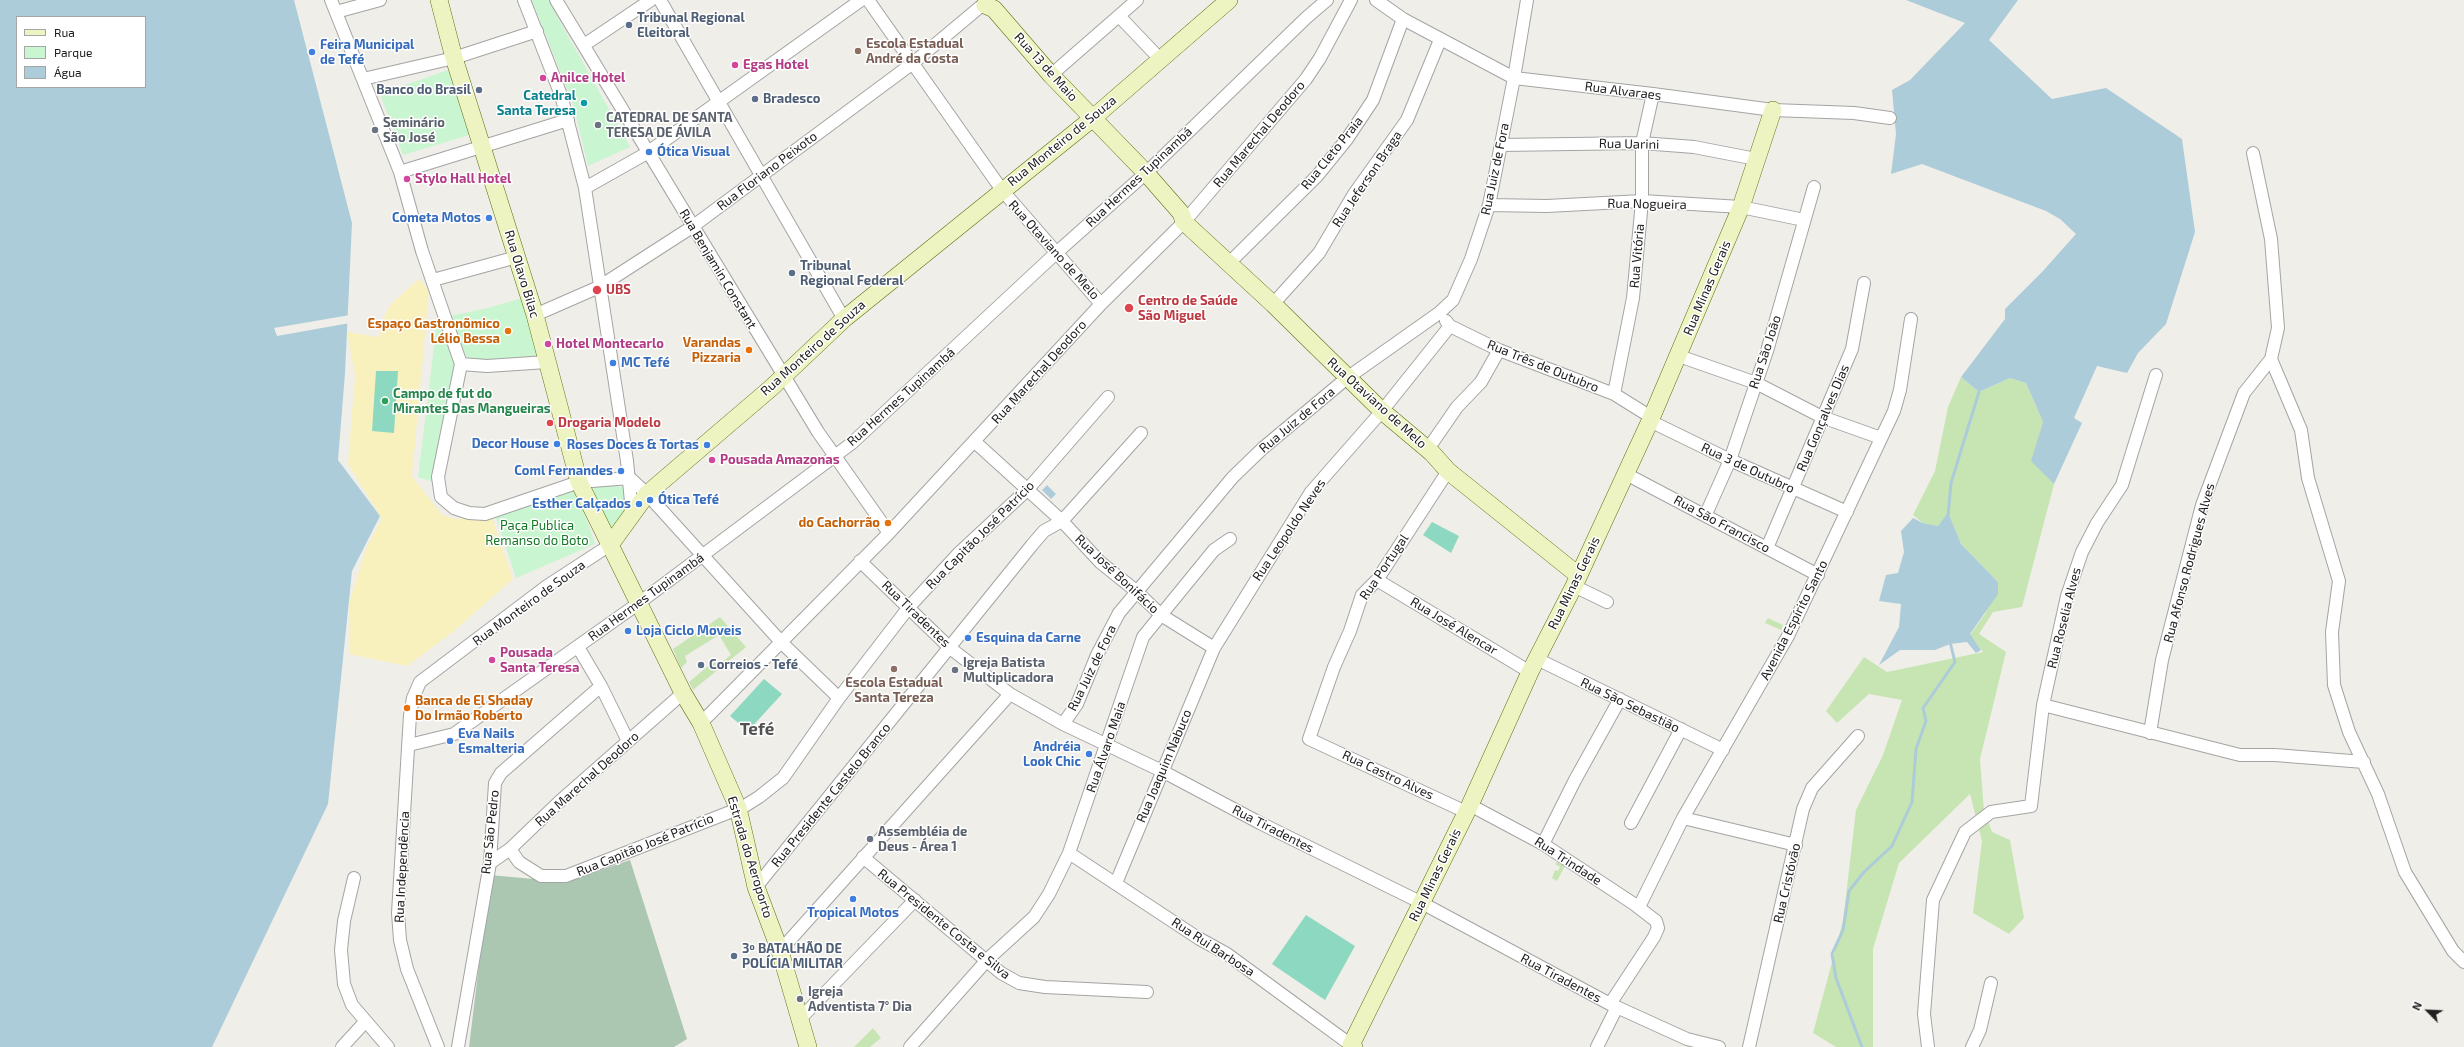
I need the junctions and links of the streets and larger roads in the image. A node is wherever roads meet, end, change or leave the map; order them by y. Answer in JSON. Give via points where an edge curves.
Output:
{"nodes":[{"id":1,"x":331,"y":0,"type":"edge"},
{"id":2,"x":380,"y":0,"type":"edge"},
{"id":3,"x":439,"y":0,"type":"edge"},
{"id":4,"x":524,"y":0,"type":"edge"},
{"id":5,"x":556,"y":0,"type":"edge"},
{"id":6,"x":651,"y":0,"type":"edge"},
{"id":7,"x":660,"y":0,"type":"edge"},
{"id":8,"x":861,"y":0,"type":"edge"},
{"id":9,"x":868,"y":0,"type":"edge"},
{"id":10,"x":1137,"y":0,"type":"edge"},
{"id":11,"x":1230,"y":0,"type":"edge"},
{"id":12,"x":1327,"y":0,"type":"edge"},
{"id":13,"x":1350,"y":0,"type":"edge"},
{"id":14,"x":1376,"y":0,"type":"edge"},
{"id":15,"x":1527,"y":0,"type":"edge"},
{"id":16,"x":985,"y":5,"type":"joint"},
{"id":17,"x":336,"y":12,"type":"junction"},
{"id":18,"x":1119,"y":16,"type":"junction"},
{"id":19,"x":1403,"y":19,"type":"junction"},
{"id":20,"x":537,"y":30,"type":"junction"},
{"id":21,"x":1440,"y":40,"type":"junction"},
{"id":22,"x":584,"y":45,"type":"junction"},
{"id":23,"x":454,"y":58,"type":"junction"},
{"id":24,"x":1160,"y":59,"type":"junction"},
{"id":25,"x":913,"y":63,"type":"junction"},
{"id":26,"x":1051,"y":75,"type":"junction"},
{"id":27,"x":1514,"y":78,"type":"junction"},
{"id":28,"x":363,"y":79,"type":"junction"},
{"id":29,"x":1653,"y":94,"type":"junction"},
{"id":30,"x":718,"y":104,"type":"junction"},
{"id":31,"x":1773,"y":110,"type":"junction"},
{"id":32,"x":1093,"y":118,"type":"junction"},
{"id":33,"x":1890,"y":118,"type":"dead end"},
{"id":34,"x":568,"y":120,"type":"junction"},
{"id":35,"x":1642,"y":143,"type":"junction"},
{"id":36,"x":1501,"y":145,"type":"junction"},
{"id":37,"x":483,"y":147,"type":"junction"},
{"id":38,"x":647,"y":153,"type":"junction"},
{"id":39,"x":2253,"y":153,"type":"dead end"},
{"id":40,"x":1756,"y":158,"type":"junction"},
{"id":41,"x":400,"y":172,"type":"junction"},
{"id":42,"x":1146,"y":173,"type":"junction"},
{"id":43,"x":761,"y":175,"type":"junction"},
{"id":44,"x":1814,"y":187,"type":"dead end"},
{"id":45,"x":585,"y":188,"type":"junction"},
{"id":46,"x":1002,"y":190,"type":"junction"},
{"id":47,"x":1642,"y":201,"type":"junction"},
{"id":48,"x":1489,"y":205,"type":"junction"},
{"id":49,"x":1741,"y":208,"type":"junction"},
{"id":50,"x":1804,"y":220,"type":"junction"},
{"id":51,"x":1184,"y":222,"type":"junction"},
{"id":52,"x":692,"y":227,"type":"junction"},
{"id":53,"x":1055,"y":254,"type":"junction"},
{"id":54,"x":517,"y":256,"type":"junction"},
{"id":55,"x":1228,"y":264,"type":"junction"},
{"id":56,"x":433,"y":280,"type":"junction"},
{"id":57,"x":1864,"y":283,"type":"dead end"},
{"id":58,"x":599,"y":287,"type":"junction"},
{"id":59,"x":1101,"y":304,"type":"junction"},
{"id":60,"x":1273,"y":304,"type":"junction"},
{"id":61,"x":1439,"y":313,"type":"junction"},
{"id":62,"x":535,"y":315,"type":"junction"},
{"id":63,"x":844,"y":319,"type":"junction"},
{"id":64,"x":1911,"y":319,"type":"dead end"},
{"id":65,"x":1450,"y":326,"type":"junction"},
{"id":66,"x":1499,"y":350,"type":"junction"},
{"id":67,"x":1680,"y":356,"type":"junction"},
{"id":68,"x":2271,"y":358,"type":"junction"},
{"id":69,"x":547,"y":362,"type":"junction"},
{"id":70,"x":461,"y":364,"type":"junction"},
{"id":71,"x":2156,"y":375,"type":"dead end"},
{"id":72,"x":784,"y":376,"type":"junction"},
{"id":73,"x":1348,"y":378,"type":"junction"},
{"id":74,"x":1756,"y":383,"type":"junction"},
{"id":75,"x":1614,"y":394,"type":"junction"},
{"id":76,"x":1108,"y":397,"type":"dead end"},
{"id":77,"x":1382,"y":411,"type":"junction"},
{"id":78,"x":1822,"y":417,"type":"junction"},
{"id":79,"x":1650,"y":419,"type":"junction"},
{"id":80,"x":1141,"y":433,"type":"dead end"},
{"id":81,"x":1881,"y":438,"type":"junction"},
{"id":82,"x":975,"y":442,"type":"junction"},
{"id":83,"x":1428,"y":449,"type":"junction"},
{"id":84,"x":834,"y":455,"type":"junction"},
{"id":85,"x":1730,"y":460,"type":"junction"},
{"id":86,"x":1448,"y":471,"type":"junction"},
{"id":87,"x":1626,"y":474,"type":"junction"},
{"id":88,"x":630,"y":478,"type":"junction"},
{"id":89,"x":579,"y":482,"type":"junction"},
{"id":90,"x":1794,"y":488,"type":"junction"},
{"id":91,"x":1028,"y":489,"type":"junction"},
{"id":92,"x":647,"y":494,"type":"junction"},
{"id":93,"x":632,"y":512,"type":"junction"},
{"id":94,"x":1847,"y":512,"type":"junction"},
{"id":95,"x":1706,"y":514,"type":"junction"},
{"id":96,"x":1062,"y":521,"type":"junction"},
{"id":97,"x":889,"y":534,"type":"junction"},
{"id":98,"x":1230,"y":539,"type":"dead end"},
{"id":99,"x":610,"y":546,"type":"junction"},
{"id":100,"x":1767,"y":548,"type":"junction"},
{"id":101,"x":703,"y":556,"type":"junction"},
{"id":102,"x":860,"y":561,"type":"junction"},
{"id":103,"x":1818,"y":575,"type":"junction"},
{"id":104,"x":1377,"y":580,"type":"junction"},
{"id":105,"x":1576,"y":580,"type":"junction"},
{"id":106,"x":1136,"y":591,"type":"junction"},
{"id":107,"x":1607,"y":602,"type":"dead end"},
{"id":108,"x":639,"y":603,"type":"junction"},
{"id":109,"x":909,"y":607,"type":"junction"},
{"id":110,"x":1160,"y":615,"type":"junction"},
{"id":111,"x":782,"y":643,"type":"junction"},
{"id":112,"x":578,"y":647,"type":"junction"},
{"id":113,"x":950,"y":648,"type":"junction"},
{"id":114,"x":1214,"y":648,"type":"junction"},
{"id":115,"x":1534,"y":666,"type":"junction"},
{"id":116,"x":420,"y":682,"type":"joint"},
{"id":117,"x":601,"y":686,"type":"junction"},
{"id":118,"x":683,"y":694,"type":"junction"},
{"id":119,"x":1010,"y":694,"type":"junction"},
{"id":120,"x":839,"y":698,"type":"junction"},
{"id":121,"x":1620,"y":699,"type":"junction"},
{"id":122,"x":2043,"y":705,"type":"junction"},
{"id":123,"x":701,"y":723,"type":"junction"},
{"id":124,"x":1063,"y":724,"type":"junction"},
{"id":125,"x":1681,"y":730,"type":"junction"},
{"id":126,"x":2150,"y":733,"type":"junction"},
{"id":127,"x":1858,"y":736,"type":"dead end"},
{"id":128,"x":1309,"y":739,"type":"joint"},
{"id":129,"x":628,"y":741,"type":"junction"},
{"id":130,"x":409,"y":745,"type":"junction"},
{"id":131,"x":1107,"y":746,"type":"junction"},
{"id":132,"x":1723,"y":750,"type":"junction"},
{"id":133,"x":2364,"y":762,"type":"junction"},
{"id":134,"x":1162,"y":771,"type":"junction"},
{"id":135,"x":738,"y":808,"type":"junction"},
{"id":136,"x":1468,"y":808,"type":"junction"},
{"id":137,"x":1683,"y":818,"type":"junction"},
{"id":138,"x":1631,"y":823,"type":"dead end"},
{"id":139,"x":1543,"y":844,"type":"junction"},
{"id":140,"x":1796,"y":844,"type":"junction"},
{"id":141,"x":510,"y":849,"type":"junction"},
{"id":142,"x":1069,"y":853,"type":"junction"},
{"id":143,"x":863,"y":858,"type":"junction"},
{"id":144,"x":490,"y":863,"type":"junction"},
{"id":145,"x":354,"y":878,"type":"dead end"},
{"id":146,"x":1116,"y":884,"type":"junction"},
{"id":147,"x":756,"y":887,"type":"junction"},
{"id":148,"x":915,"y":900,"type":"junction"},
{"id":149,"x":1422,"y":903,"type":"junction"},
{"id":150,"x":1639,"y":907,"type":"junction"},
{"id":151,"x":780,"y":951,"type":"junction"},
{"id":152,"x":988,"y":959,"type":"junction"},
{"id":153,"x":2464,"y":962,"type":"edge"},
{"id":154,"x":1991,"y":983,"type":"dead end"},
{"id":155,"x":1147,"y":992,"type":"dead end"},
{"id":156,"x":1614,"y":1006,"type":"junction"},
{"id":157,"x":799,"y":1020,"type":"junction"},
{"id":158,"x":365,"y":1022,"type":"junction"},
{"id":159,"x":1352,"y":1046,"type":"edge"},
{"id":160,"x":342,"y":1047,"type":"edge"},
{"id":161,"x":388,"y":1047,"type":"edge"},
{"id":162,"x":438,"y":1047,"type":"edge"},
{"id":163,"x":458,"y":1047,"type":"edge"},
{"id":164,"x":808,"y":1047,"type":"edge"},
{"id":165,"x":910,"y":1047,"type":"edge"},
{"id":166,"x":1597,"y":1047,"type":"edge"},
{"id":167,"x":1719,"y":1047,"type":"edge"},
{"id":168,"x":1749,"y":1047,"type":"edge"},
{"id":169,"x":1928,"y":1047,"type":"edge"},
{"id":170,"x":1972,"y":1047,"type":"edge"}],
"edges":[{"from":1,"to":17,"type":"street"},
{"from":2,"to":17,"type":"street"},
{"from":3,"to":23,"type":"street","name":"Rua Olavo Bilac"},
{"from":4,"to":20,"type":"street"},
{"from":5,"to":22,"type":"street","name":"Rua Benjamin Constant"},
{"from":6,"to":22,"type":"street"},
{"from":7,"to":30,"type":"street"},
{"from":8,"to":30,"type":"street"},
{"from":9,"to":25,"type":"street","name":"Rua Otaviano de Melo"},
{"from":10,"to":18,"type":"street"},
{"from":11,"to":24,"type":"street","name":"Rua Monteiro de Souza"},
{"from":12,"to":42,"type":"street","name":"Rua Hermes Tupinambá"},
{"from":13,"to":51,"type":"street","name":"Rua Marechal Deodoro","via":[[1320,58],[1306,79]]},
{"from":14,"to":19,"type":"street","name":"Rua Alvaraes"},
{"from":15,"to":27,"type":"street","name":"Rua Juiz de Fora"},
{"from":16,"to":25,"type":"street","name":"Rua Floriano Peixoto"},
{"from":16,"to":26,"type":"street","name":"Rua 13 de Maio","via":[[994,9]]},
{"from":17,"to":28,"type":"street"},
{"from":18,"to":24,"type":"street"},
{"from":18,"to":26,"type":"street"},
{"from":19,"to":21,"type":"street","name":"Rua Alvaraes"},
{"from":19,"to":55,"type":"street","name":"Rua Cleto Praia","via":[[1374,100],[1347,139],[1317,176]]},
{"from":20,"to":23,"type":"street"},
{"from":20,"to":34,"type":"street"},
{"from":21,"to":27,"type":"street","name":"Rua Alvaraes"},
{"from":21,"to":60,"type":"street","name":"Rua Jeferson Braga","via":[[1407,120],[1354,194],[1319,253]]},
{"from":22,"to":38,"type":"street","name":"Rua Benjamin Constant"},
{"from":23,"to":28,"type":"street"},
{"from":23,"to":37,"type":"street","name":"Rua Olavo Bilac"},
{"from":24,"to":32,"type":"street","name":"Rua Monteiro de Souza"},
{"from":25,"to":43,"type":"street","name":"Rua Floriano Peixoto"},
{"from":25,"to":46,"type":"street","name":"Rua Otaviano de Melo"},
{"from":26,"to":32,"type":"street","name":"Rua 13 de Maio"},
{"from":27,"to":29,"type":"street","name":"Rua Alvaraes"},
{"from":27,"to":36,"type":"street","name":"Rua Juiz de Fora"},
{"from":28,"to":41,"type":"street"},
{"from":29,"to":31,"type":"street","name":"Rua Alvaraes"},
{"from":29,"to":35,"type":"street","name":"Rua Vitória"},
{"from":30,"to":38,"type":"street"},
{"from":30,"to":43,"type":"street"},
{"from":31,"to":33,"type":"street","name":"Rua Alvaraes","via":[[1854,113]]},
{"from":31,"to":40,"type":"street","name":"Rua Minas Gerais"},
{"from":32,"to":42,"type":"street","name":"Rua 13 de Maio"},
{"from":32,"to":46,"type":"street","name":"Rua Monteiro de Souza"},
{"from":34,"to":37,"type":"street"},
{"from":34,"to":45,"type":"street"},
{"from":35,"to":36,"type":"street","name":"Rua Uarini"},
{"from":35,"to":40,"type":"street","name":"Rua Uarini","via":[[1694,147]]},
{"from":35,"to":47,"type":"street","name":"Rua Vitória"},
{"from":36,"to":48,"type":"street","name":"Rua Juiz de Fora"},
{"from":37,"to":41,"type":"street"},
{"from":37,"to":54,"type":"street","name":"Rua Olavo Bilac"},
{"from":38,"to":45,"type":"street"},
{"from":38,"to":52,"type":"street","name":"Rua Benjamin Constant"},
{"from":39,"to":68,"type":"street","via":[[2271,239],[2278,328]]},
{"from":40,"to":49,"type":"street","name":"Rua Minas Gerais"},
{"from":41,"to":56,"type":"street"},
{"from":42,"to":51,"type":"street","name":"Rua 13 de Maio","via":[[1182,213]]},
{"from":42,"to":53,"type":"street","name":"Rua Hermes Tupinambá"},
{"from":43,"to":52,"type":"street","name":"Rua Floriano Peixoto"},
{"from":43,"to":63,"type":"street"},
{"from":44,"to":50,"type":"street","name":"Rua São João"},
{"from":45,"to":58,"type":"street"},
{"from":46,"to":53,"type":"street","name":"Rua Otaviano de Melo"},
{"from":46,"to":63,"type":"street","name":"Rua Monteiro de Souza"},
{"from":47,"to":48,"type":"street","name":"Rua Nogueira","via":[[1547,206]]},
{"from":47,"to":49,"type":"street","name":"Rua Nogueira"},
{"from":47,"to":75,"type":"street","name":"Rua Vitória","via":[[1633,298]]},
{"from":48,"to":61,"type":"street","name":"Rua Juiz de Fora","via":[[1454,300]]},
{"from":49,"to":50,"type":"street","name":"Rua Nogueira"},
{"from":49,"to":67,"type":"street","name":"Rua Minas Gerais"},
{"from":50,"to":74,"type":"street","name":"Rua São João"},
{"from":51,"to":55,"type":"street","name":"Rua Otaviano de Melo"},
{"from":51,"to":59,"type":"street","name":"Rua Marechal Deodoro"},
{"from":52,"to":58,"type":"street","name":"Rua Floriano Peixoto"},
{"from":52,"to":72,"type":"street","name":"Rua Benjamin Constant"},
{"from":53,"to":59,"type":"street","name":"Rua Otaviano de Melo"},
{"from":53,"to":84,"type":"street","name":"Rua Hermes Tupinambá","via":[[852,443]]},
{"from":54,"to":56,"type":"street"},
{"from":54,"to":62,"type":"street","name":"Rua Olavo Bilac"},
{"from":55,"to":60,"type":"street","name":"Rua Otaviano de Melo"},
{"from":56,"to":70,"type":"street"},
{"from":57,"to":78,"type":"street","name":"Rua Gonçalves Dias","via":[[1852,348]]},
{"from":58,"to":62,"type":"street","name":"Rua Floriano Peixoto"},
{"from":58,"to":88,"type":"street"},
{"from":59,"to":82,"type":"street","name":"Rua Marechal Deodoro"},
{"from":60,"to":73,"type":"street","name":"Rua Otaviano de Melo"},
{"from":61,"to":65,"type":"street","name":"Rua Três de Outubro"},
{"from":61,"to":73,"type":"street","name":"Rua Juiz de Fora"},
{"from":62,"to":69,"type":"street","name":"Rua Olavo Bilac"},
{"from":63,"to":72,"type":"street","name":"Rua Monteiro de Souza"},
{"from":64,"to":81,"type":"street","name":"Avenida Espírito Santo","via":[[1898,400]]},
{"from":65,"to":66,"type":"street","name":"Rua Três de Outubro"},
{"from":65,"to":77,"type":"street","name":"Rua Leopoldo Neves"},
{"from":66,"to":75,"type":"street","name":"Rua Três de Outubro"},
{"from":66,"to":83,"type":"street","via":[[1481,382],[1458,407]]},
{"from":67,"to":74,"type":"street"},
{"from":67,"to":79,"type":"street","name":"Rua Minas Gerais"},
{"from":68,"to":126,"type":"street","name":"Rua Afonso Rodrigues Alves","via":[[2244,393],[2202,505],[2162,660]]},
{"from":68,"to":133,"type":"street","via":[[2302,430],[2308,478],[2339,581],[2332,632],[2334,685],[2349,732]]},
{"from":69,"to":70,"type":"street","via":[[487,366]]},
{"from":69,"to":89,"type":"street","name":"Rua Olavo Bilac"},
{"from":70,"to":89,"type":"street","via":[[438,477],[441,498],[454,508],[468,513],[485,514]]},
{"from":71,"to":122,"type":"street","name":"Rua Roselia Alves","via":[[2122,485],[2097,522],[2074,573]]},
{"from":72,"to":84,"type":"street","name":"Rua Benjamin Constant"},
{"from":72,"to":92,"type":"street","name":"Rua Monteiro de Souza"},
{"from":73,"to":77,"type":"street","name":"Rua Otaviano de Melo"},
{"from":73,"to":106,"type":"street","name":"Rua Juiz de Fora","via":[[1279,434],[1233,477]]},
{"from":74,"to":78,"type":"street"},
{"from":74,"to":85,"type":"street","name":"Rua São João"},
{"from":75,"to":79,"type":"street","name":"Rua Três de Outubro"},
{"from":76,"to":91,"type":"street","name":"Rua Capitão José Patrício"},
{"from":77,"to":83,"type":"street","name":"Rua Otaviano de Melo"},
{"from":77,"to":114,"type":"street","name":"Rua Leopoldo Neves","via":[[1311,492]]},
{"from":78,"to":81,"type":"street"},
{"from":78,"to":90,"type":"street","name":"Rua Gonçalves Dias"},
{"from":79,"to":85,"type":"street","name":"Rua 3 de Outubro"},
{"from":79,"to":87,"type":"street","name":"Rua Minas Gerais"},
{"from":80,"to":96,"type":"street","name":"Rua Presidente Castelo Branco"},
{"from":81,"to":94,"type":"street","name":"Avenida Espírito Santo"},
{"from":82,"to":91,"type":"street","name":"Rua José Bonifácio"},
{"from":82,"to":97,"type":"street","name":"Rua Marechal Deodoro"},
{"from":83,"to":86,"type":"street","name":"Rua Otaviano de Melo"},
{"from":84,"to":97,"type":"street","name":"Rua Benjamin Constant"},
{"from":84,"to":101,"type":"street","name":"Rua Hermes Tupinambá"},
{"from":85,"to":90,"type":"street","name":"Rua 3 de Outubro"},
{"from":85,"to":95,"type":"street","name":"Rua São João"},
{"from":86,"to":104,"type":"street","name":"Rua Portugal"},
{"from":86,"to":105,"type":"street","name":"Rua Otaviano de Melo"},
{"from":87,"to":95,"type":"street","name":"Rua São Francisco"},
{"from":87,"to":105,"type":"street","name":"Rua Minas Gerais"},
{"from":88,"to":89,"type":"street"},
{"from":88,"to":92,"type":"street"},
{"from":88,"to":93,"type":"street"},
{"from":89,"to":99,"type":"street","name":"Rua Olavo Bilac"},
{"from":90,"to":94,"type":"street","name":"Rua 3 de Outubro"},
{"from":90,"to":100,"type":"street","name":"Rua Gonçalves Dias"},
{"from":91,"to":96,"type":"street","name":"Rua José Bonifácio"},
{"from":91,"to":109,"type":"street","name":"Rua Capitão José Patrício","via":[[958,554]]},
{"from":92,"to":93,"type":"street","name":"Rua Monteiro de Souza"},
{"from":92,"to":101,"type":"street"},
{"from":93,"to":99,"type":"street","name":"Rua Monteiro de Souza"},
{"from":94,"to":103,"type":"street","name":"Avenida Espírito Santo"},
{"from":95,"to":100,"type":"street","name":"Rua São Francisco"},
{"from":96,"to":106,"type":"street","name":"Rua José Bonifácio","via":[[1100,562]]},
{"from":96,"to":113,"type":"street","name":"Rua Presidente Castelo Branco","via":[[1044,531]]},
{"from":97,"to":102,"type":"street","name":"Rua Marechal Deodoro"},
{"from":98,"to":110,"type":"street","name":"Rua Álvaro Maia","via":[[1214,550]]},
{"from":99,"to":108,"type":"street","name":"Estrada do Aeroporto"},
{"from":99,"to":116,"type":"street","name":"Rua Monteiro de Souza","via":[[548,586]]},
{"from":100,"to":103,"type":"street","name":"Rua São Francisco"},
{"from":101,"to":108,"type":"street","name":"Rua Hermes Tupinambá"},
{"from":101,"to":111,"type":"street"},
{"from":102,"to":109,"type":"street","name":"Rua Tiradentes"},
{"from":102,"to":111,"type":"street","name":"Rua Marechal Deodoro"},
{"from":103,"to":132,"type":"street","name":"Avenida Espírito Santo","via":[[1788,636]]},
{"from":104,"to":115,"type":"street","name":"Rua José Alencar"},
{"from":104,"to":128,"type":"street","name":"Rua Portugal","via":[[1362,595]]},
{"from":105,"to":107,"type":"street"},
{"from":105,"to":115,"type":"street","name":"Rua Minas Gerais"},
{"from":106,"to":110,"type":"street","name":"Rua José Bonifácio"},
{"from":106,"to":124,"type":"street","name":"Rua Juiz de Fora","via":[[1119,614],[1097,655],[1077,704]]},
{"from":108,"to":112,"type":"street","name":"Rua Hermes Tupinambá"},
{"from":108,"to":118,"type":"street","name":"Estrada do Aeroporto"},
{"from":109,"to":113,"type":"street","name":"Rua Tiradentes"},
{"from":109,"to":120,"type":"street","name":"Rua Capitão José Patrício"},
{"from":110,"to":114,"type":"street","name":"Rua José Bonifácio"},
{"from":110,"to":131,"type":"street","name":"Rua Álvaro Maia","via":[[1143,637]]},
{"from":111,"to":120,"type":"street"},
{"from":111,"to":123,"type":"street","name":"Rua Marechal Deodoro"},
{"from":112,"to":117,"type":"street"},
{"from":112,"to":130,"type":"street","name":"Rua Hermes Tupinambá","via":[[454,734]]},
{"from":113,"to":119,"type":"street","name":"Rua Tiradentes"},
{"from":113,"to":147,"type":"street","name":"Rua Presidente Castelo Branco"},
{"from":114,"to":134,"type":"street","name":"Rua Joaquim Nabuco"},
{"from":115,"to":121,"type":"street","name":"Rua São Sebastião"},
{"from":115,"to":136,"type":"street","name":"Rua Minas Gerais"},
{"from":116,"to":130,"type":"street","name":"Rua Independência","via":[[413,698],[410,715]]},
{"from":117,"to":129,"type":"street"},
{"from":117,"to":144,"type":"street","name":"Rua São Pedro","via":[[498,778],[494,788]]},
{"from":118,"to":123,"type":"street","name":"Estrada do Aeroporto"},
{"from":118,"to":129,"type":"street","name":"Rua Marechal Deodoro"},
{"from":119,"to":124,"type":"street","name":"Rua Tiradentes"},
{"from":119,"to":143,"type":"street"},
{"from":120,"to":135,"type":"street","name":"Rua Capitão José Patrício","via":[[783,778],[759,797]]},
{"from":121,"to":125,"type":"street","name":"Rua São Sebastião"},
{"from":121,"to":139,"type":"street"},
{"from":122,"to":126,"type":"street"},
{"from":122,"to":169,"type":"street","name":"Rua Roselia Alves","via":[[2031,806],[2001,809],[1980,819],[1965,832],[1933,900],[1924,1014]]},
{"from":123,"to":135,"type":"street","name":"Estrada do Aeroporto"},
{"from":124,"to":131,"type":"street","name":"Rua Tiradentes"},
{"from":125,"to":132,"type":"street","name":"Rua São Sebastião"},
{"from":125,"to":138,"type":"street"},
{"from":126,"to":133,"type":"street","via":[[2240,754]]},
{"from":127,"to":140,"type":"street","name":"Rua Cristóvão","via":[[1812,788],[1803,809]]},
{"from":128,"to":136,"type":"street","name":"Rua Castro Alves"},
{"from":129,"to":141,"type":"street","name":"Rua Marechal Deodoro"},
{"from":130,"to":162,"type":"street","name":"Rua Independência","via":[[398,912],[400,940],[407,969]]},
{"from":131,"to":134,"type":"street","name":"Rua Tiradentes"},
{"from":131,"to":142,"type":"street","name":"Rua Álvaro Maia"},
{"from":132,"to":137,"type":"street","name":"Avenida Espírito Santo"},
{"from":133,"to":153,"type":"street","via":[[2405,872],[2453,951]]},
{"from":134,"to":146,"type":"street","name":"Rua Joaquim Nabuco"},
{"from":134,"to":149,"type":"street","name":"Rua Tiradentes","via":[[1260,823]]},
{"from":135,"to":141,"type":"street","name":"Rua Capitão José Patrício","via":[[558,878],[540,876],[519,862]]},
{"from":135,"to":147,"type":"street","name":"Estrada do Aeroporto"},
{"from":136,"to":139,"type":"street","name":"Rua Trindade"},
{"from":136,"to":149,"type":"street","name":"Rua Minas Gerais"},
{"from":137,"to":140,"type":"street"},
{"from":137,"to":150,"type":"street","name":"Avenida Espírito Santo"},
{"from":139,"to":150,"type":"street","name":"Rua Trindade"},
{"from":140,"to":168,"type":"street","name":"Rua Cristóvão"},
{"from":141,"to":144,"type":"street","name":"Rua Marechal Deodoro"},
{"from":142,"to":146,"type":"street","name":"Rua Rui Barbosa"},
{"from":142,"to":152,"type":"street","name":"Rua Álvaro Maia","via":[[1049,894],[1034,917]]},
{"from":143,"to":148,"type":"street","name":"Rua Presidente Costa e Silva"},
{"from":143,"to":151,"type":"street"},
{"from":144,"to":163,"type":"street","name":"Rua São Pedro"},
{"from":145,"to":158,"type":"street","via":[[344,921],[341,950],[344,984],[352,1005]]},
{"from":146,"to":159,"type":"street","name":"Rua Rui Barbosa","via":[[1227,954]]},
{"from":147,"to":151,"type":"street","name":"Estrada do Aeroporto"},
{"from":148,"to":152,"type":"street","name":"Rua Presidente Costa e Silva"},
{"from":148,"to":157,"type":"street"},
{"from":149,"to":156,"type":"street","name":"Rua Tiradentes"},
{"from":149,"to":159,"type":"street","name":"Rua Minas Gerais"},
{"from":150,"to":156,"type":"street","name":"Rua Trindade","via":[[1656,921],[1658,928]]},
{"from":151,"to":157,"type":"street","name":"Estrada do Aeroporto"},
{"from":152,"to":155,"type":"street","name":"Rua Presidente Costa e Silva","via":[[1011,979],[1027,985]]},
{"from":152,"to":165,"type":"street","name":"Rua Álvaro Maia"},
{"from":154,"to":170,"type":"street","via":[[1980,1030]]},
{"from":156,"to":166,"type":"street"},
{"from":156,"to":167,"type":"street","name":"Rua Tiradentes","via":[[1687,1039]]},
{"from":157,"to":164,"type":"street","name":"Estrada do Aeroporto"},
{"from":158,"to":160,"type":"street"},
{"from":158,"to":161,"type":"street"}]}
